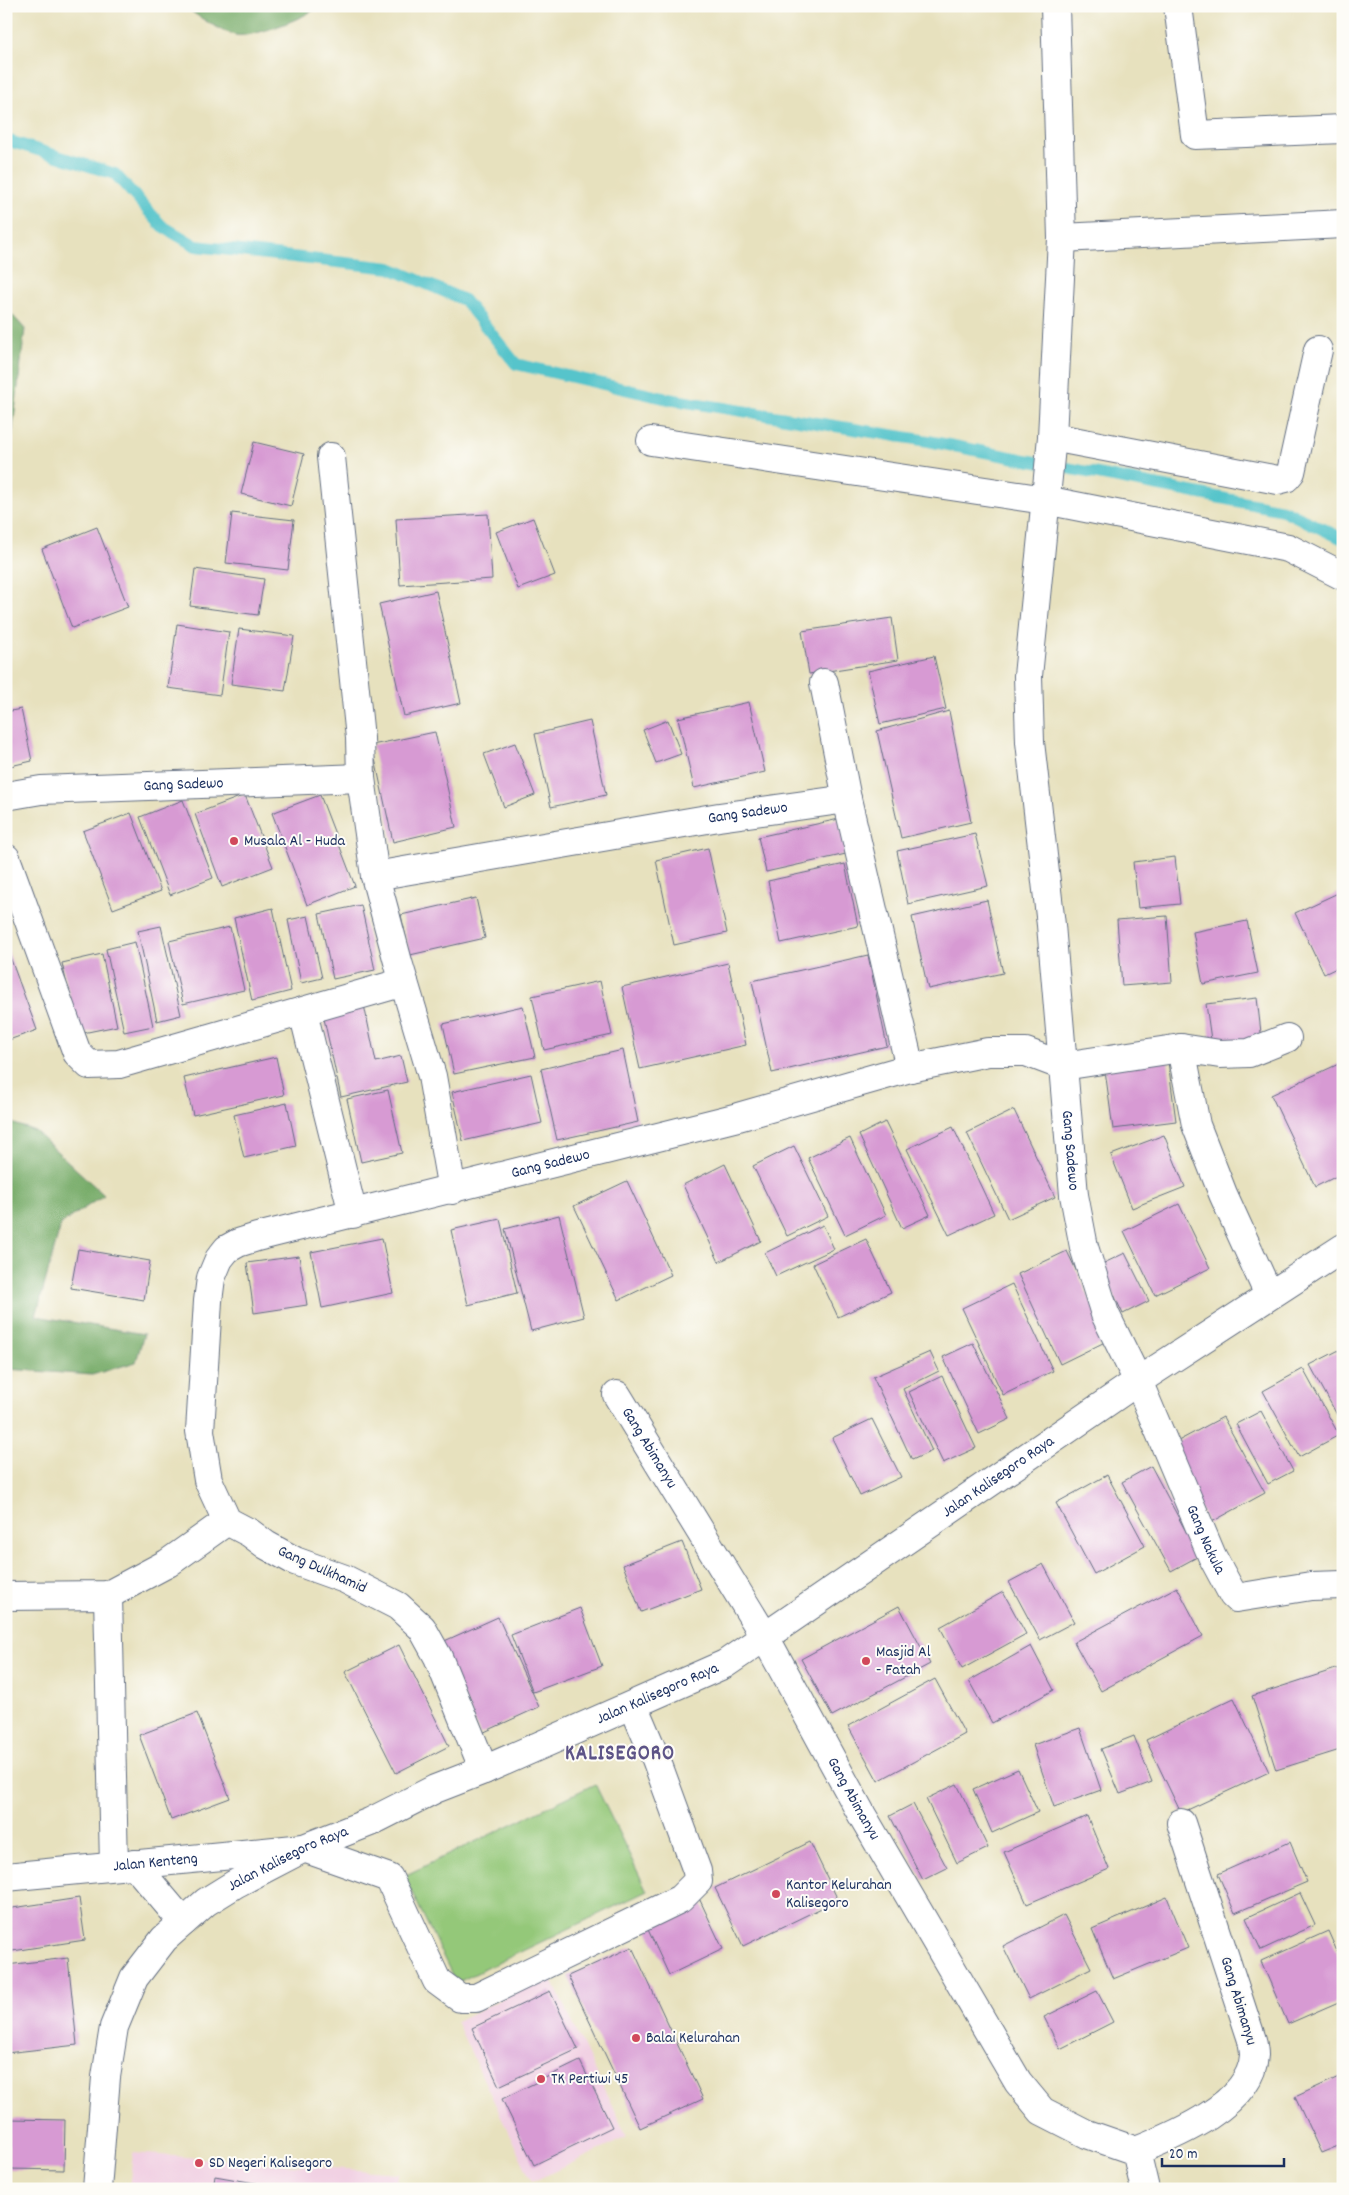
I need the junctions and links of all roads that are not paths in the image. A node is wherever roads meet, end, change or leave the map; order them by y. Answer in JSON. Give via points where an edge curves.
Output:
{"nodes":[{"id":1,"x":1055,"y":6,"type":"edge"},
{"id":2,"x":1178,"y":6,"type":"edge"},
{"id":3,"x":1343,"y":129,"type":"edge"},
{"id":4,"x":1343,"y":224,"type":"edge"},
{"id":5,"x":1062,"y":238,"type":"junction"},
{"id":6,"x":1318,"y":350,"type":"dead end"},
{"id":7,"x":651,"y":441,"type":"dead end"},
{"id":8,"x":1051,"y":445,"type":"junction"},
{"id":9,"x":332,"y":457,"type":"dead end"},
{"id":10,"x":1045,"y":499,"type":"junction"},
{"id":11,"x":1343,"y":576,"type":"edge"},
{"id":12,"x":824,"y":683,"type":"dead end"},
{"id":13,"x":361,"y":778,"type":"junction"},
{"id":14,"x":6,"y":796,"type":"edge"},
{"id":15,"x":847,"y":799,"type":"junction"},
{"id":16,"x":6,"y":858,"type":"edge"},
{"id":17,"x":375,"y":876,"type":"junction"},
{"id":18,"x":404,"y":982,"type":"junction"},
{"id":19,"x":303,"y":1012,"type":"junction"},
{"id":20,"x":1287,"y":1038,"type":"dead end"},
{"id":21,"x":1181,"y":1048,"type":"junction"},
{"id":22,"x":1063,"y":1066,"type":"junction"},
{"id":23,"x":910,"y":1068,"type":"junction"},
{"id":24,"x":452,"y":1190,"type":"junction"},
{"id":25,"x":353,"y":1214,"type":"junction"},
{"id":26,"x":1343,"y":1248,"type":"edge"},
{"id":27,"x":1269,"y":1295,"type":"junction"},
{"id":28,"x":1138,"y":1381,"type":"junction"},
{"id":29,"x":617,"y":1395,"type":"dead end"},
{"id":30,"x":227,"y":1522,"type":"junction"},
{"id":31,"x":1343,"y":1585,"type":"edge"},
{"id":32,"x":108,"y":1595,"type":"junction"},
{"id":33,"x":6,"y":1596,"type":"edge"},
{"id":34,"x":765,"y":1637,"type":"junction"},
{"id":35,"x":632,"y":1705,"type":"junction"},
{"id":36,"x":484,"y":1770,"type":"junction"},
{"id":37,"x":1181,"y":1823,"type":"dead end"},
{"id":38,"x":304,"y":1848,"type":"junction"},
{"id":39,"x":124,"y":1865,"type":"junction"},
{"id":40,"x":6,"y":1876,"type":"edge"},
{"id":41,"x":183,"y":1922,"type":"junction"},
{"id":42,"x":1136,"y":2151,"type":"junction"},
{"id":43,"x":97,"y":2189,"type":"edge"},
{"id":44,"x":1145,"y":2189,"type":"edge"}],
"edges":[{"from":1,"to":5,"type":"street"},
{"from":2,"to":3,"type":"street","via":[[1195,135]]},
{"from":4,"to":5,"type":"street"},
{"from":5,"to":8,"type":"street"},
{"from":6,"to":8,"type":"street","via":[[1291,472],[1286,478],[1278,480]]},
{"from":7,"to":10,"type":"street"},
{"from":8,"to":10,"type":"street"},
{"from":9,"to":13,"type":"street","via":[[359,728]]},
{"from":10,"to":11,"type":"street","via":[[1288,548]]},
{"from":10,"to":22,"type":"street","via":[[1028,676],[1030,742]]},
{"from":12,"to":15,"type":"street"},
{"from":13,"to":14,"type":"street","name":"Gang Sadewo","via":[[41,790]]},
{"from":13,"to":17,"type":"street"},
{"from":15,"to":17,"type":"street","name":"Gang Sadewo","via":[[719,817]]},
{"from":15,"to":23,"type":"street"},
{"from":16,"to":19,"type":"street","via":[[77,1053],[89,1065],[119,1064]]},
{"from":17,"to":18,"type":"street"},
{"from":18,"to":19,"type":"street"},
{"from":18,"to":24,"type":"street","via":[[432,1076]]},
{"from":19,"to":25,"type":"street"},
{"from":20,"to":21,"type":"street","via":[[1249,1053],[1220,1054]]},
{"from":21,"to":22,"type":"street"},
{"from":21,"to":27,"type":"street","via":[[1196,1125]]},
{"from":22,"to":23,"type":"street","name":"Gang Sadewo","via":[[1026,1052],[988,1052]]},
{"from":22,"to":28,"type":"street","name":"Gang Sadewo","via":[[1074,1195],[1084,1247],[1105,1314]]},
{"from":23,"to":24,"type":"street","name":"Gang Sadewo","via":[[738,1117]]},
{"from":24,"to":25,"type":"street","name":"Gang Sadewo"},
{"from":25,"to":30,"type":"street","name":"Gang Sadewo","via":[[238,1243],[219,1259],[211,1278],[200,1431],[208,1480]]},
{"from":26,"to":27,"type":"street","name":"Jalan Kalisegoro Raya"},
{"from":27,"to":28,"type":"street","name":"Jalan Kalisegoro Raya"},
{"from":28,"to":31,"type":"street","name":"Gang Nakula","via":[[1212,1556],[1236,1598],[1311,1586]]},
{"from":28,"to":34,"type":"street","name":"Jalan Kalisegoro Raya"},
{"from":29,"to":34,"type":"street","name":"Gang Abimanyu"},
{"from":30,"to":32,"type":"street","via":[[168,1563]]},
{"from":30,"to":36,"type":"street","name":"Gang Dulkhamid","via":[[295,1561],[345,1579],[398,1606],[422,1628],[438,1657]]},
{"from":32,"to":33,"type":"street"},
{"from":32,"to":39,"type":"street"},
{"from":34,"to":35,"type":"street","name":"Jalan Kalisegoro Raya","via":[[725,1664]]},
{"from":34,"to":42,"type":"street","name":"Gang Abimanyu","via":[[862,1815],[1018,2082],[1042,2111],[1087,2134]]},
{"from":35,"to":36,"type":"street","name":"Jalan Kalisegoro Raya"},
{"from":35,"to":38,"type":"street","via":[[660,1769],[698,1881],[680,1899],[476,1998],[460,1998],[437,1981],[390,1878]]},
{"from":36,"to":38,"type":"street","name":"Jalan Kalisegoro Raya"},
{"from":37,"to":42,"type":"street","name":"Gang Abimanyu","via":[[1252,2040],[1254,2055],[1239,2090],[1216,2112],[1175,2135]]},
{"from":38,"to":39,"type":"street","name":"Jalan Kenteng"},
{"from":38,"to":41,"type":"street","name":"Jalan Kalisegoro Raya","via":[[228,1888]]},
{"from":39,"to":40,"type":"street","name":"Jalan Kenteng"},
{"from":39,"to":41,"type":"street"},
{"from":41,"to":43,"type":"street","name":"Jalan Kalisegoro Raya","via":[[164,1939],[134,1978],[114,2027],[106,2077]]},
{"from":42,"to":44,"type":"street"}]}
